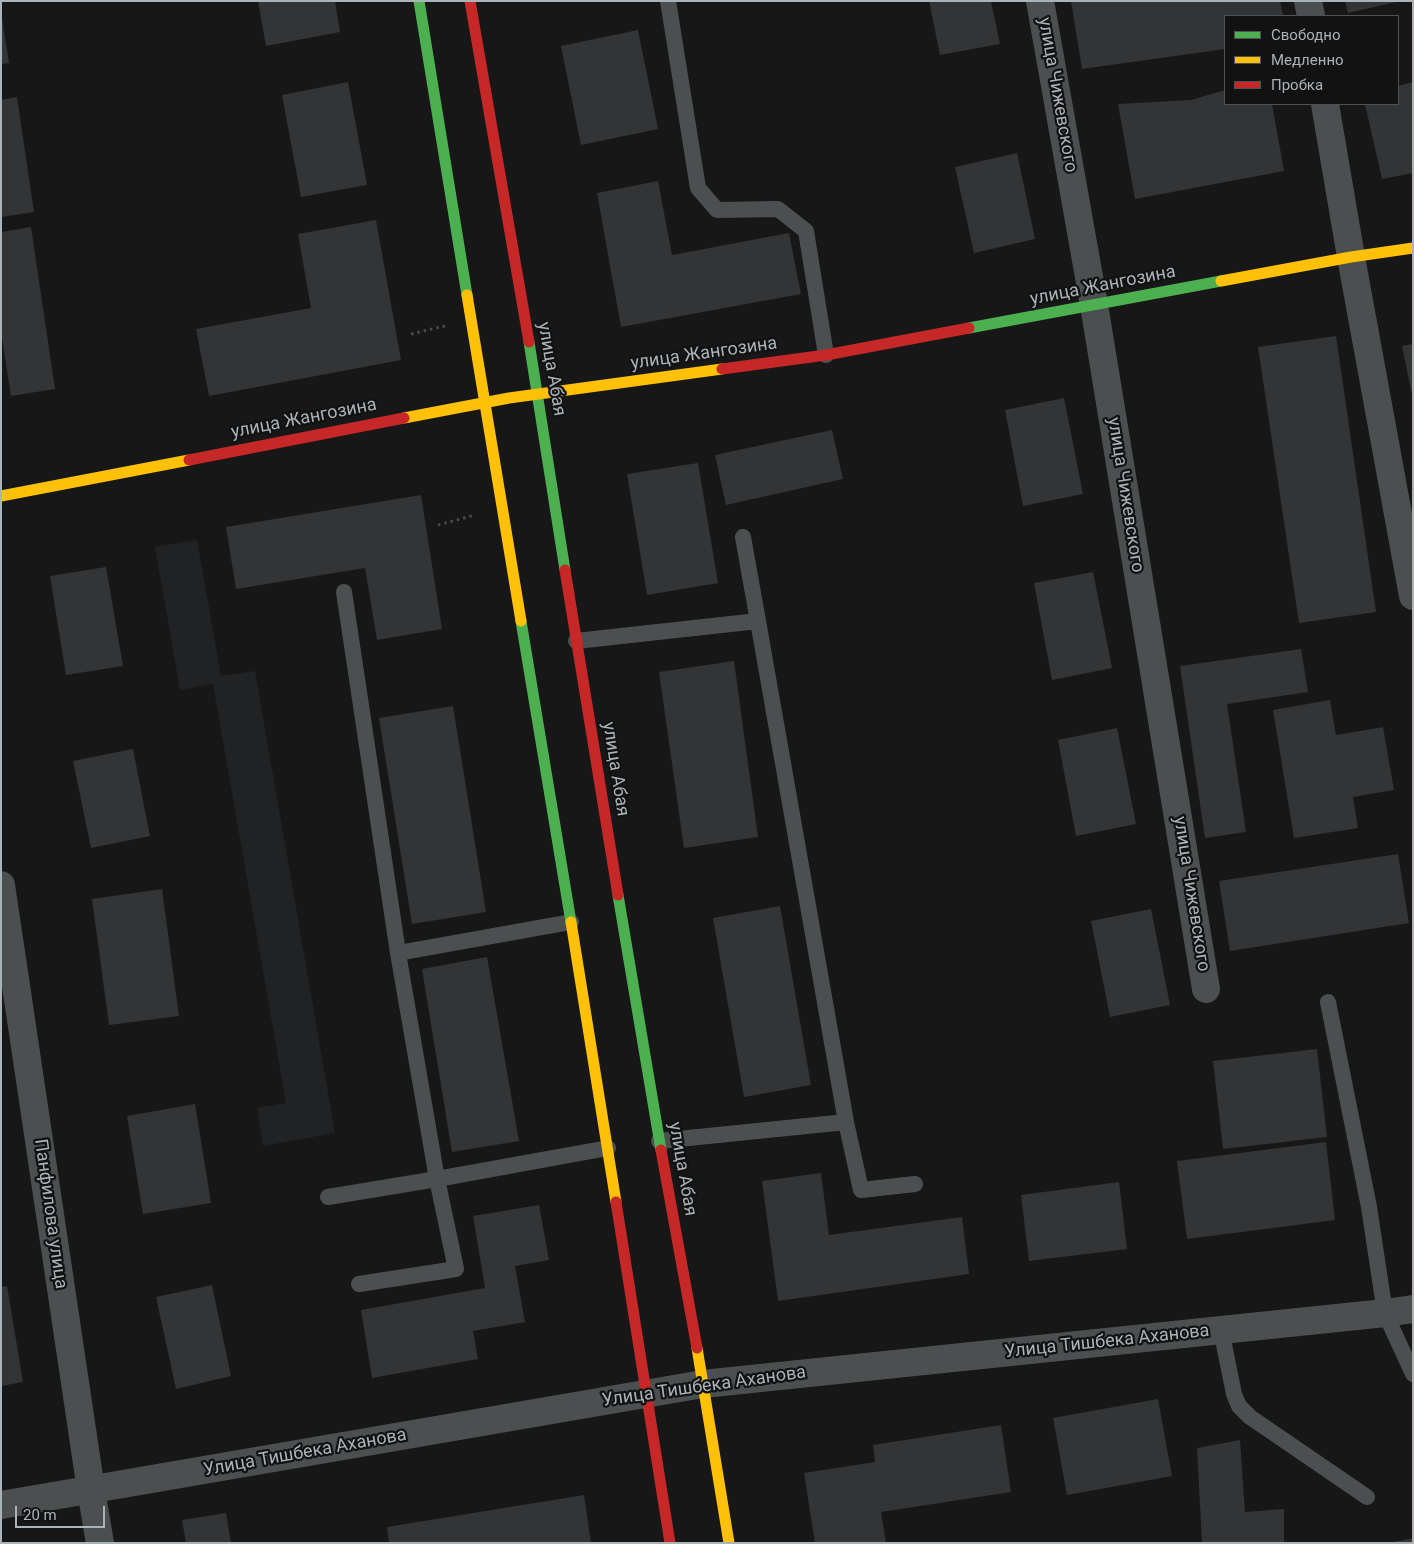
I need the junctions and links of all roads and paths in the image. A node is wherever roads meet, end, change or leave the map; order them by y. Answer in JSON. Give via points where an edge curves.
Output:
{"nodes":[{"id":1,"x":419,"y":1,"type":"edge"},
{"id":2,"x":470,"y":1,"type":"edge"},
{"id":3,"x":668,"y":1,"type":"edge"},
{"id":4,"x":1040,"y":1,"type":"edge"},
{"id":5,"x":1308,"y":1,"type":"edge"},
{"id":6,"x":1311,"y":15,"type":"edge"},
{"id":7,"x":1325,"y":105,"type":"edge"},
{"id":8,"x":1413,"y":248,"type":"edge"},
{"id":9,"x":1351,"y":257,"type":"junction"},
{"id":10,"x":1094,"y":305,"type":"junction"},
{"id":11,"x":826,"y":355,"type":"junction"},
{"id":12,"x":538,"y":394,"type":"junction"},
{"id":13,"x":485,"y":402,"type":"junction"},
{"id":14,"x":1,"y":496,"type":"edge"},
{"id":15,"x":743,"y":537,"type":"dead end"},
{"id":16,"x":344,"y":592,"type":"dead end"},
{"id":17,"x":1413,"y":596,"type":"edge"},
{"id":18,"x":758,"y":621,"type":"junction"},
{"id":19,"x":576,"y":641,"type":"junction"},
{"id":20,"x":1,"y":885,"type":"edge"},
{"id":21,"x":571,"y":922,"type":"junction"},
{"id":22,"x":398,"y":953,"type":"junction"},
{"id":23,"x":1206,"y":989,"type":"dead end"},
{"id":24,"x":1328,"y":1002,"type":"dead end"},
{"id":25,"x":846,"y":1122,"type":"junction"},
{"id":26,"x":659,"y":1140,"type":"junction"},
{"id":27,"x":608,"y":1148,"type":"junction"},
{"id":28,"x":437,"y":1180,"type":"junction"},
{"id":29,"x":915,"y":1184,"type":"dead end"},
{"id":30,"x":328,"y":1197,"type":"dead end"},
{"id":31,"x":359,"y":1284,"type":"dead end"},
{"id":32,"x":1413,"y":1308,"type":"edge"},
{"id":33,"x":1385,"y":1313,"type":"junction"},
{"id":34,"x":1221,"y":1330,"type":"junction"},
{"id":35,"x":1413,"y":1374,"type":"edge"},
{"id":36,"x":703,"y":1384,"type":"junction"},
{"id":37,"x":646,"y":1393,"type":"junction"},
{"id":38,"x":91,"y":1490,"type":"junction"},
{"id":39,"x":1367,"y":1497,"type":"dead end"},
{"id":40,"x":1,"y":1505,"type":"edge"},
{"id":41,"x":100,"y":1543,"type":"edge"},
{"id":42,"x":670,"y":1543,"type":"edge"},
{"id":43,"x":729,"y":1543,"type":"edge"}],
"edges":[{"from":1,"to":13,"type":"main road"},
{"from":2,"to":12,"type":"main road","name":"улица Абая"},
{"from":3,"to":11,"type":"lane","via":[[698,188],[717,210],[778,209],[806,231]]},
{"from":4,"to":10,"type":"street","name":"улица Чижевского"},
{"from":5,"to":6,"type":"street"},
{"from":7,"to":9,"type":"street"},
{"from":8,"to":9,"type":"main road","name":"улица Жангозина"},
{"from":9,"to":10,"type":"main road","name":"улица Жангозина"},
{"from":9,"to":17,"type":"street"},
{"from":10,"to":11,"type":"main road","name":"улица Жангозина"},
{"from":10,"to":23,"type":"street","name":"улица Чижевского"},
{"from":11,"to":12,"type":"main road","name":"улица Жангозина"},
{"from":12,"to":13,"type":"main road","name":"улица Жангозина"},
{"from":12,"to":19,"type":"main road","name":"улица Абая"},
{"from":13,"to":14,"type":"main road","name":"улица Жангозина"},
{"from":13,"to":21,"type":"main road"},
{"from":15,"to":18,"type":"lane"},
{"from":16,"to":22,"type":"lane"},
{"from":18,"to":19,"type":"lane"},
{"from":18,"to":25,"type":"lane"},
{"from":19,"to":26,"type":"main road","name":"улица Абая"},
{"from":20,"to":38,"type":"street","name":"Панфилова улица"},
{"from":21,"to":22,"type":"lane"},
{"from":21,"to":27,"type":"main road"},
{"from":22,"to":28,"type":"lane"},
{"from":24,"to":33,"type":"lane","via":[[1369,1206]]},
{"from":25,"to":26,"type":"lane"},
{"from":25,"to":29,"type":"lane","via":[[861,1190]]},
{"from":26,"to":36,"type":"main road","name":"улица Абая"},
{"from":27,"to":28,"type":"lane"},
{"from":27,"to":37,"type":"main road"},
{"from":28,"to":30,"type":"lane"},
{"from":28,"to":31,"type":"lane","via":[[456,1269]]},
{"from":32,"to":33,"type":"street","name":"Улица Тишбека Аханова"},
{"from":33,"to":34,"type":"street","name":"Улица Тишбека Аханова"},
{"from":33,"to":35,"type":"lane"},
{"from":34,"to":36,"type":"street","name":"Улица Тишбека Аханова"},
{"from":34,"to":39,"type":"lane","via":[[1239,1406],[1250,1417]]},
{"from":36,"to":37,"type":"street","name":"Улица Тишбека Аханова"},
{"from":36,"to":43,"type":"main road","name":"улица Абая"},
{"from":37,"to":38,"type":"street","name":"Улица Тишбека Аханова"},
{"from":37,"to":42,"type":"main road"},
{"from":38,"to":40,"type":"street","name":"Улица Тишбека Аханова"},
{"from":38,"to":41,"type":"street","name":"Панфилова улица"}]}
